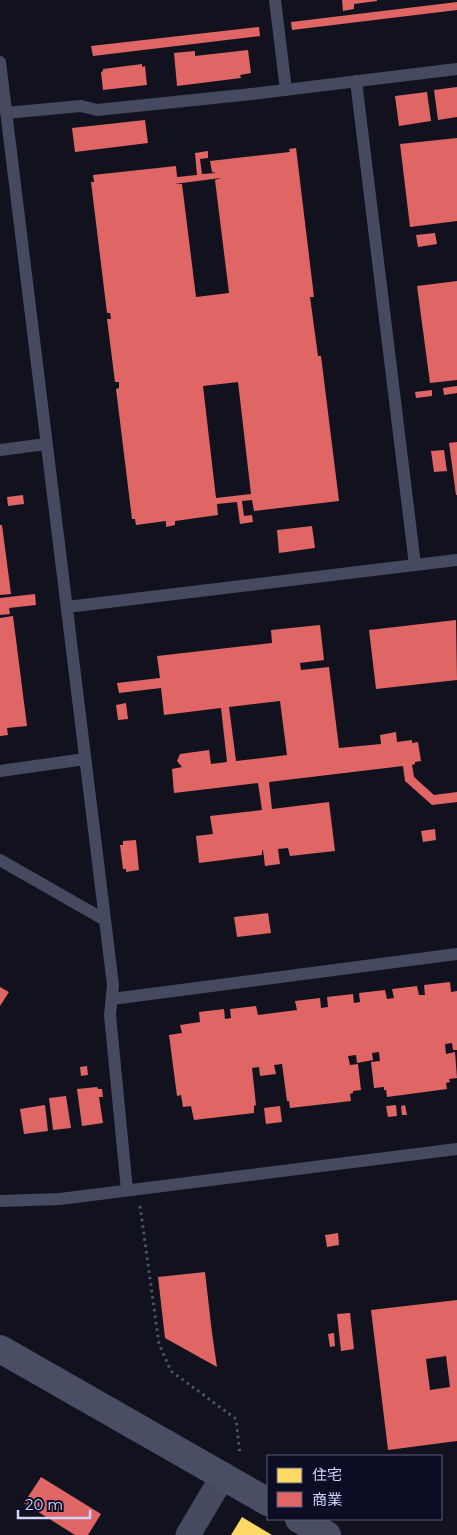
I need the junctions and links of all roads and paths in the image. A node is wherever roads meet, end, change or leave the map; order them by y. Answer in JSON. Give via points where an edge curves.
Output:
{"nodes":[{"id":1,"x":275,"y":0,"type":"edge"},
{"id":2,"x":0,"y":62,"type":"edge"},
{"id":3,"x":457,"y":69,"type":"edge"},
{"id":4,"x":356,"y":81,"type":"junction"},
{"id":5,"x":286,"y":90,"type":"junction"},
{"id":6,"x":6,"y":114,"type":"junction"},
{"id":7,"x":46,"y":444,"type":"junction"},
{"id":8,"x":0,"y":450,"type":"edge"},
{"id":9,"x":457,"y":560,"type":"edge"},
{"id":10,"x":415,"y":565,"type":"junction"},
{"id":11,"x":67,"y":607,"type":"junction"},
{"id":12,"x":85,"y":759,"type":"junction"},
{"id":13,"x":0,"y":771,"type":"edge"},
{"id":14,"x":0,"y":860,"type":"edge"},
{"id":15,"x":105,"y":920,"type":"junction"},
{"id":16,"x":457,"y":954,"type":"edge"},
{"id":17,"x":112,"y":998,"type":"junction"},
{"id":18,"x":457,"y":1149,"type":"edge"},
{"id":19,"x":127,"y":1190,"type":"junction"},
{"id":20,"x":0,"y":1201,"type":"edge"},
{"id":21,"x":140,"y":1206,"type":"dead end"},
{"id":22,"x":0,"y":1348,"type":"edge"},
{"id":23,"x":232,"y":1469,"type":"junction"},
{"id":24,"x":267,"y":1501,"type":"edge"},
{"id":25,"x":300,"y":1520,"type":"edge"},
{"id":26,"x":188,"y":1535,"type":"edge"},
{"id":27,"x":328,"y":1535,"type":"edge"}],
"edges":[{"from":1,"to":5,"type":"lane"},
{"from":2,"to":6,"type":"lane"},
{"from":3,"to":4,"type":"lane"},
{"from":4,"to":5,"type":"lane"},
{"from":4,"to":10,"type":"lane"},
{"from":5,"to":6,"type":"lane","via":[[97,110],[81,106]]},
{"from":6,"to":7,"type":"lane"},
{"from":7,"to":8,"type":"lane"},
{"from":7,"to":11,"type":"lane"},
{"from":9,"to":10,"type":"lane"},
{"from":10,"to":11,"type":"lane"},
{"from":11,"to":12,"type":"lane"},
{"from":12,"to":13,"type":"lane"},
{"from":12,"to":15,"type":"lane"},
{"from":14,"to":15,"type":"lane"},
{"from":15,"to":17,"type":"lane"},
{"from":16,"to":17,"type":"lane"},
{"from":17,"to":19,"type":"lane","via":[[110,1015]]},
{"from":18,"to":19,"type":"lane"},
{"from":19,"to":20,"type":"lane","via":[[60,1199]]},
{"from":21,"to":23,"type":"path","via":[[159,1344],[171,1371],[236,1419]]},
{"from":22,"to":23,"type":"street"},
{"from":23,"to":24,"type":"street"},
{"from":23,"to":26,"type":"street"},
{"from":25,"to":27,"type":"street"}]}
